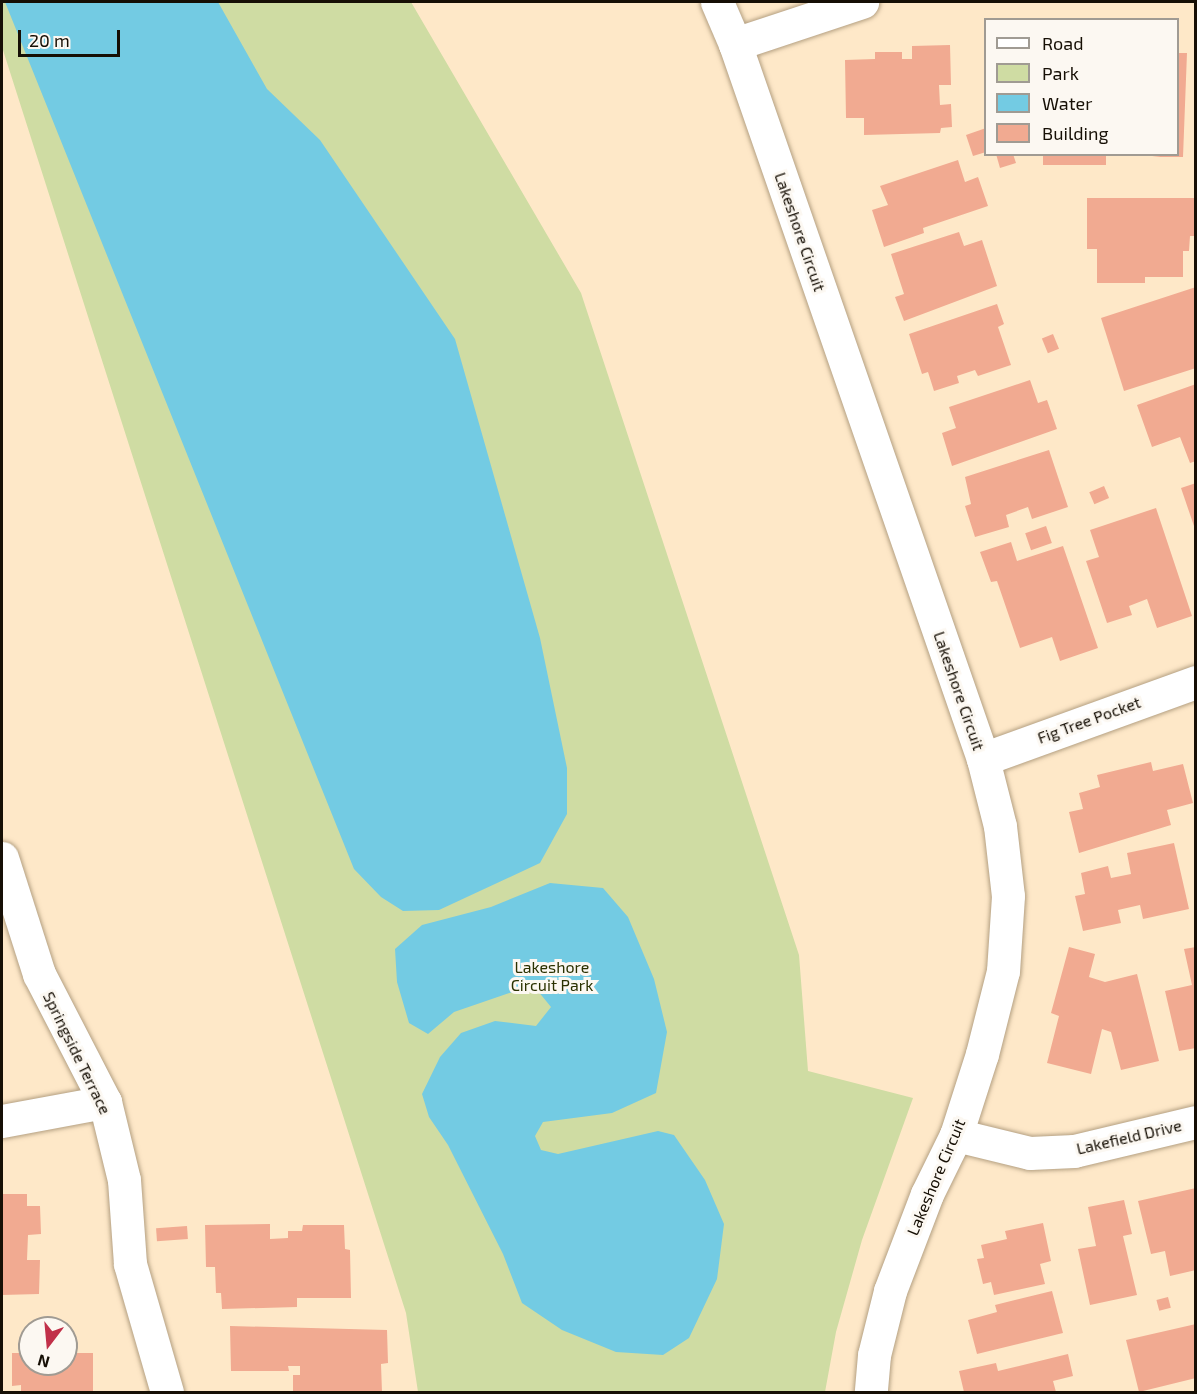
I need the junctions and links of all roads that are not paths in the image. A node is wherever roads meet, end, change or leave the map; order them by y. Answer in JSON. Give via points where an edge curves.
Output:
{"nodes":[{"id":1,"x":717,"y":2,"type":"edge"},
{"id":2,"x":862,"y":2,"type":"edge"},
{"id":3,"x":735,"y":44,"type":"junction"},
{"id":4,"x":1196,"y":682,"type":"edge"},
{"id":5,"x":983,"y":759,"type":"junction"},
{"id":6,"x":2,"y":858,"type":"edge"},
{"id":7,"x":105,"y":1102,"type":"junction"},
{"id":8,"x":2,"y":1121,"type":"edge"},
{"id":9,"x":1196,"y":1122,"type":"edge"},
{"id":10,"x":956,"y":1135,"type":"junction"},
{"id":11,"x":167,"y":1392,"type":"edge"},
{"id":12,"x":871,"y":1392,"type":"edge"}],
"edges":[{"from":1,"to":3,"type":"street","name":"Lakeshore Circuit"},
{"from":2,"to":3,"type":"street"},
{"from":3,"to":5,"type":"street","name":"Lakeshore Circuit"},
{"from":4,"to":5,"type":"street","name":"Fig Tree Pocket"},
{"from":5,"to":10,"type":"street","name":"Lakeshore Circuit","via":[[1000,826],[1008,896],[1003,971]]},
{"from":6,"to":7,"type":"street","name":"Springside Terrace","via":[[39,974]]},
{"from":7,"to":8,"type":"street"},
{"from":7,"to":11,"type":"street","name":"Springside Terrace","via":[[124,1180],[130,1264]]},
{"from":9,"to":10,"type":"street","name":"Lakefield Drive","via":[[1074,1151],[1030,1153]]},
{"from":10,"to":12,"type":"street","name":"Lakeshore Circuit","via":[[927,1194],[890,1291],[874,1354]]}]}
